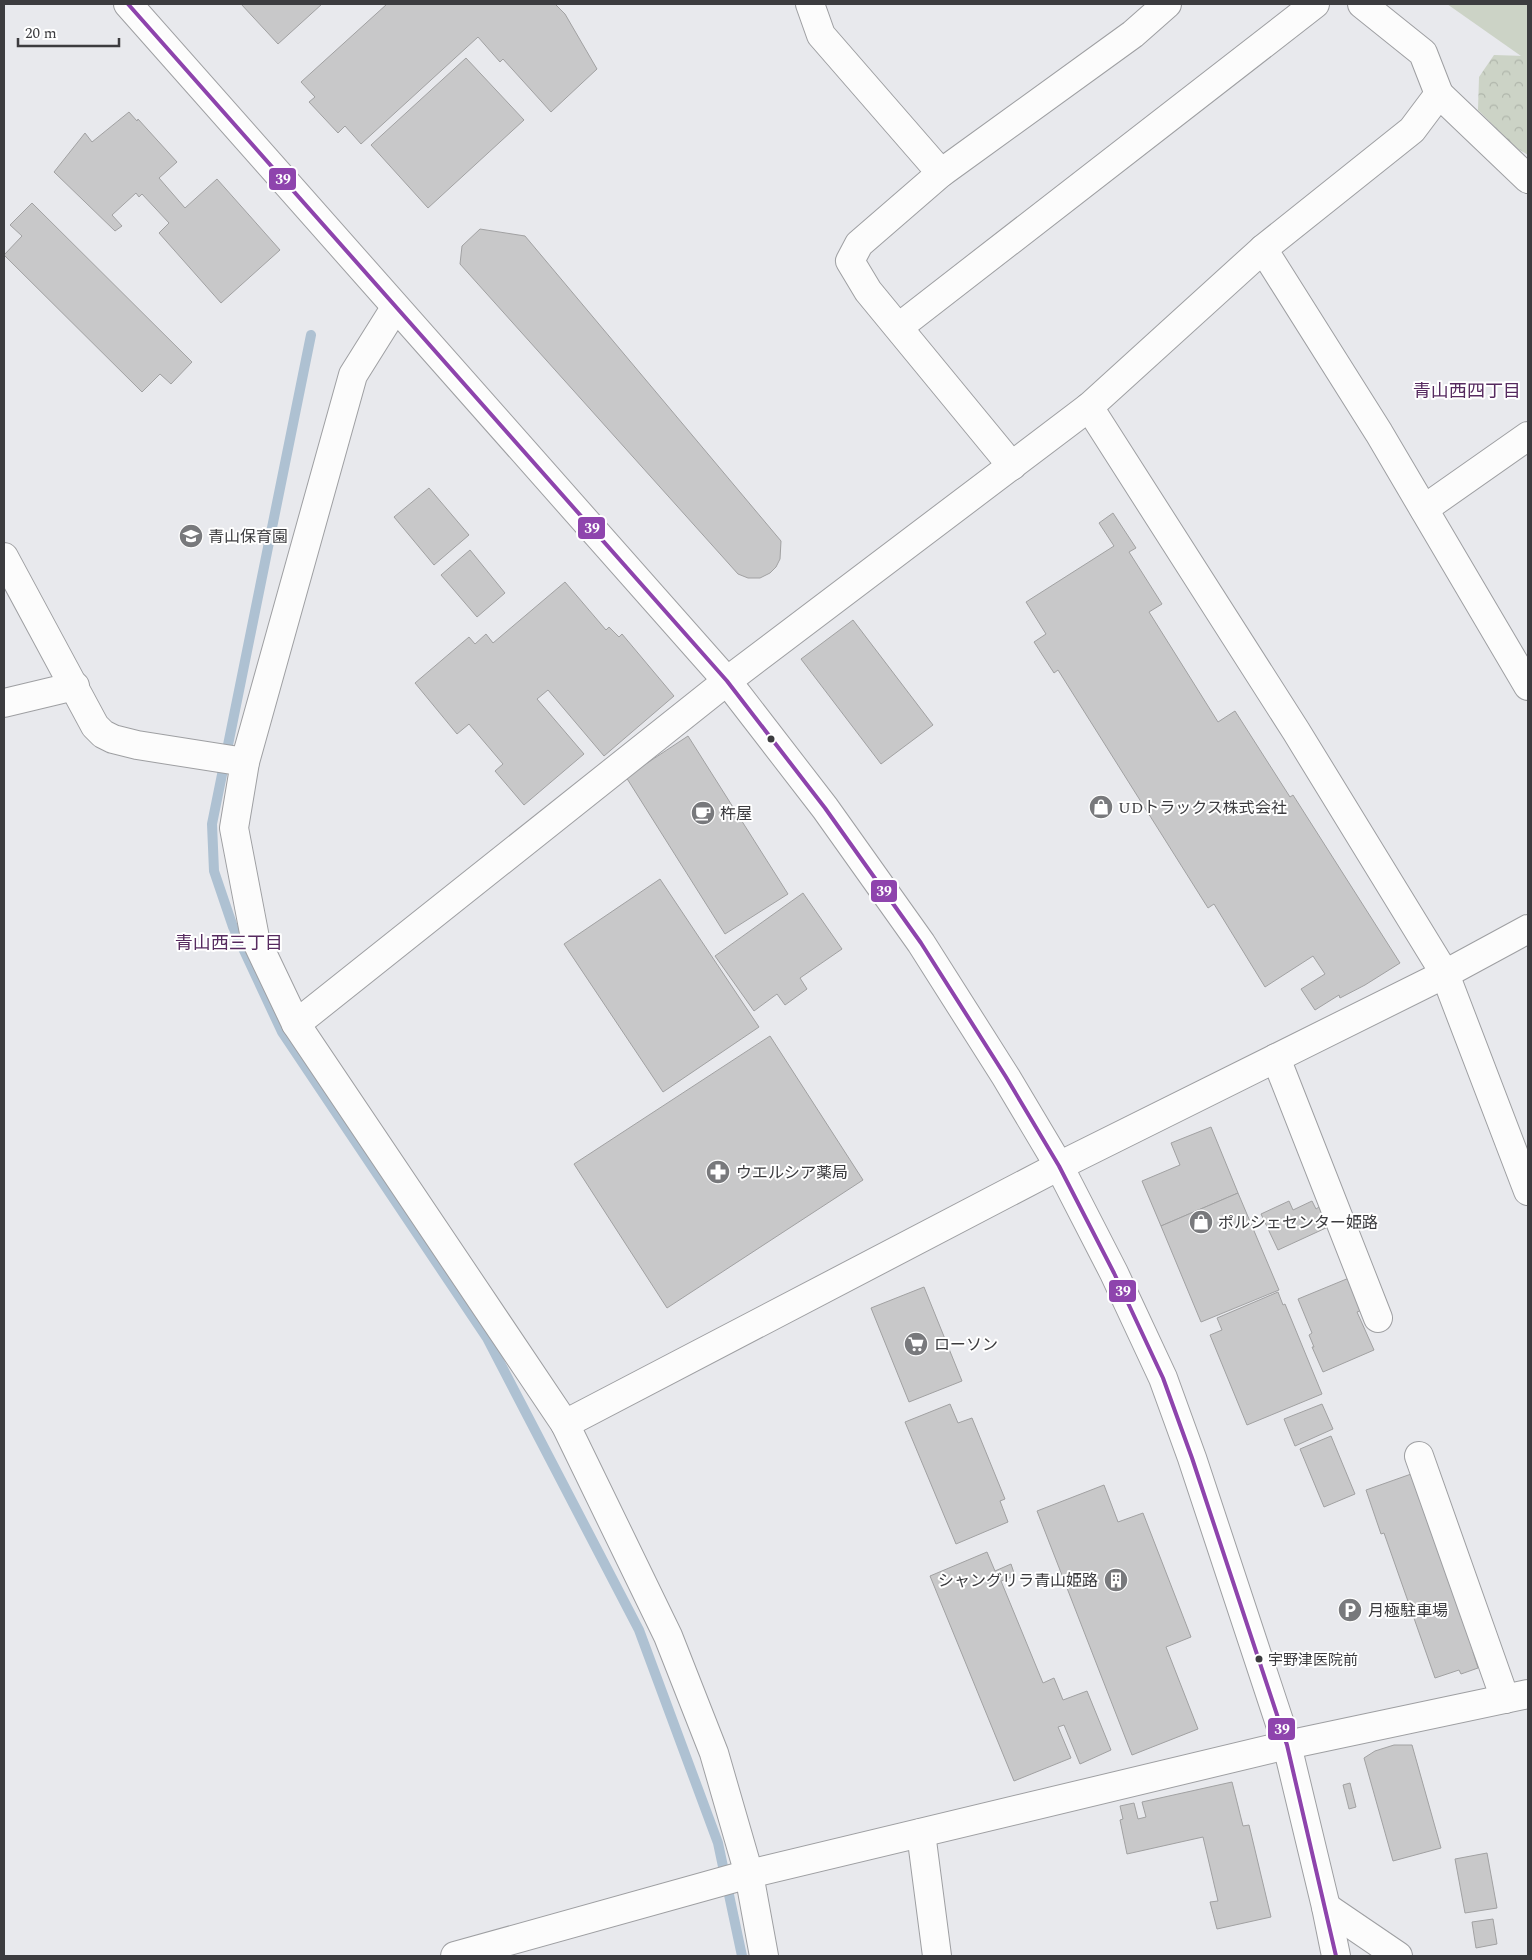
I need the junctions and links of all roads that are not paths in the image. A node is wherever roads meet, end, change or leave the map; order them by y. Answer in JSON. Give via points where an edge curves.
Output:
{"nodes":[{"id":1,"x":128,"y":4,"type":"edge"},
{"id":2,"x":810,"y":4,"type":"edge"},
{"id":3,"x":1167,"y":4,"type":"edge"},
{"id":4,"x":1315,"y":4,"type":"edge"},
{"id":5,"x":1362,"y":4,"type":"edge"},
{"id":6,"x":1439,"y":94,"type":"junction"},
{"id":7,"x":941,"y":173,"type":"junction"},
{"id":8,"x":1527,"y":178,"type":"edge"},
{"id":9,"x":1263,"y":249,"type":"junction"},
{"id":10,"x":395,"y":308,"type":"junction"},
{"id":11,"x":899,"y":327,"type":"junction"},
{"id":12,"x":1089,"y":407,"type":"junction"},
{"id":13,"x":1528,"y":436,"type":"edge"},
{"id":14,"x":1012,"y":466,"type":"junction"},
{"id":15,"x":1424,"y":509,"type":"junction"},
{"id":16,"x":4,"y":557,"type":"edge"},
{"id":17,"x":1524,"y":668,"type":"edge"},
{"id":18,"x":727,"y":682,"type":"junction"},
{"id":19,"x":75,"y":686,"type":"junction"},
{"id":20,"x":4,"y":704,"type":"edge"},
{"id":21,"x":245,"y":762,"type":"junction"},
{"id":22,"x":1528,"y":928,"type":"edge"},
{"id":23,"x":1444,"y":974,"type":"junction"},
{"id":24,"x":296,"y":1024,"type":"junction"},
{"id":25,"x":1276,"y":1058,"type":"junction"},
{"id":26,"x":1059,"y":1166,"type":"junction"},
{"id":27,"x":1528,"y":1191,"type":"edge"},
{"id":28,"x":1378,"y":1318,"type":"dead end"},
{"id":29,"x":565,"y":1424,"type":"junction"},
{"id":30,"x":1419,"y":1456,"type":"dead end"},
{"id":31,"x":1517,"y":1696,"type":"edge"},
{"id":32,"x":1286,"y":1745,"type":"junction"},
{"id":33,"x":921,"y":1832,"type":"junction"},
{"id":34,"x":750,"y":1874,"type":"junction"},
{"id":35,"x":1326,"y":1908,"type":"junction"},
{"id":36,"x":455,"y":1956,"type":"edge"},
{"id":37,"x":764,"y":1956,"type":"edge"},
{"id":38,"x":937,"y":1956,"type":"edge"},
{"id":39,"x":1336,"y":1956,"type":"edge"},
{"id":40,"x":1398,"y":1956,"type":"edge"}],
"edges":[{"from":1,"to":10,"type":"main road"},
{"from":2,"to":7,"type":"main road","via":[[821,35]]},
{"from":3,"to":7,"type":"main road","via":[[1133,34]]},
{"from":4,"to":11,"type":"main road"},
{"from":5,"to":6,"type":"main road","via":[[1423,53]]},
{"from":6,"to":8,"type":"main road"},
{"from":6,"to":9,"type":"main road","via":[[1412,130]]},
{"from":7,"to":11,"type":"main road","via":[[859,244],[850,261],[868,290]]},
{"from":9,"to":12,"type":"main road"},
{"from":9,"to":15,"type":"main road"},
{"from":10,"to":18,"type":"main road"},
{"from":10,"to":21,"type":"main road","via":[[353,375]]},
{"from":11,"to":14,"type":"main road"},
{"from":12,"to":14,"type":"main road"},
{"from":12,"to":23,"type":"main road","via":[[1290,722]]},
{"from":13,"to":15,"type":"main road"},
{"from":14,"to":18,"type":"main road"},
{"from":15,"to":17,"type":"main road"},
{"from":16,"to":19,"type":"main road"},
{"from":18,"to":24,"type":"main road"},
{"from":18,"to":26,"type":"main road","via":[[825,808],[921,943]]},
{"from":19,"to":20,"type":"main road"},
{"from":19,"to":21,"type":"main road","via":[[95,726],[113,739]]},
{"from":21,"to":24,"type":"main road","via":[[234,828],[255,938]]},
{"from":22,"to":23,"type":"main road"},
{"from":23,"to":25,"type":"main road"},
{"from":23,"to":27,"type":"main road"},
{"from":24,"to":29,"type":"main road"},
{"from":25,"to":26,"type":"main road"},
{"from":25,"to":28,"type":"main road"},
{"from":26,"to":29,"type":"main road"},
{"from":26,"to":32,"type":"main road","via":[[1163,1378]]},
{"from":29,"to":34,"type":"main road","via":[[668,1636],[714,1753]]},
{"from":30,"to":31,"type":"main road"},
{"from":31,"to":32,"type":"main road"},
{"from":32,"to":33,"type":"main road"},
{"from":32,"to":35,"type":"main road"},
{"from":33,"to":34,"type":"main road"},
{"from":33,"to":38,"type":"main road"},
{"from":34,"to":36,"type":"main road"},
{"from":34,"to":37,"type":"main road"},
{"from":35,"to":39,"type":"main road"},
{"from":35,"to":40,"type":"main road"}]}
